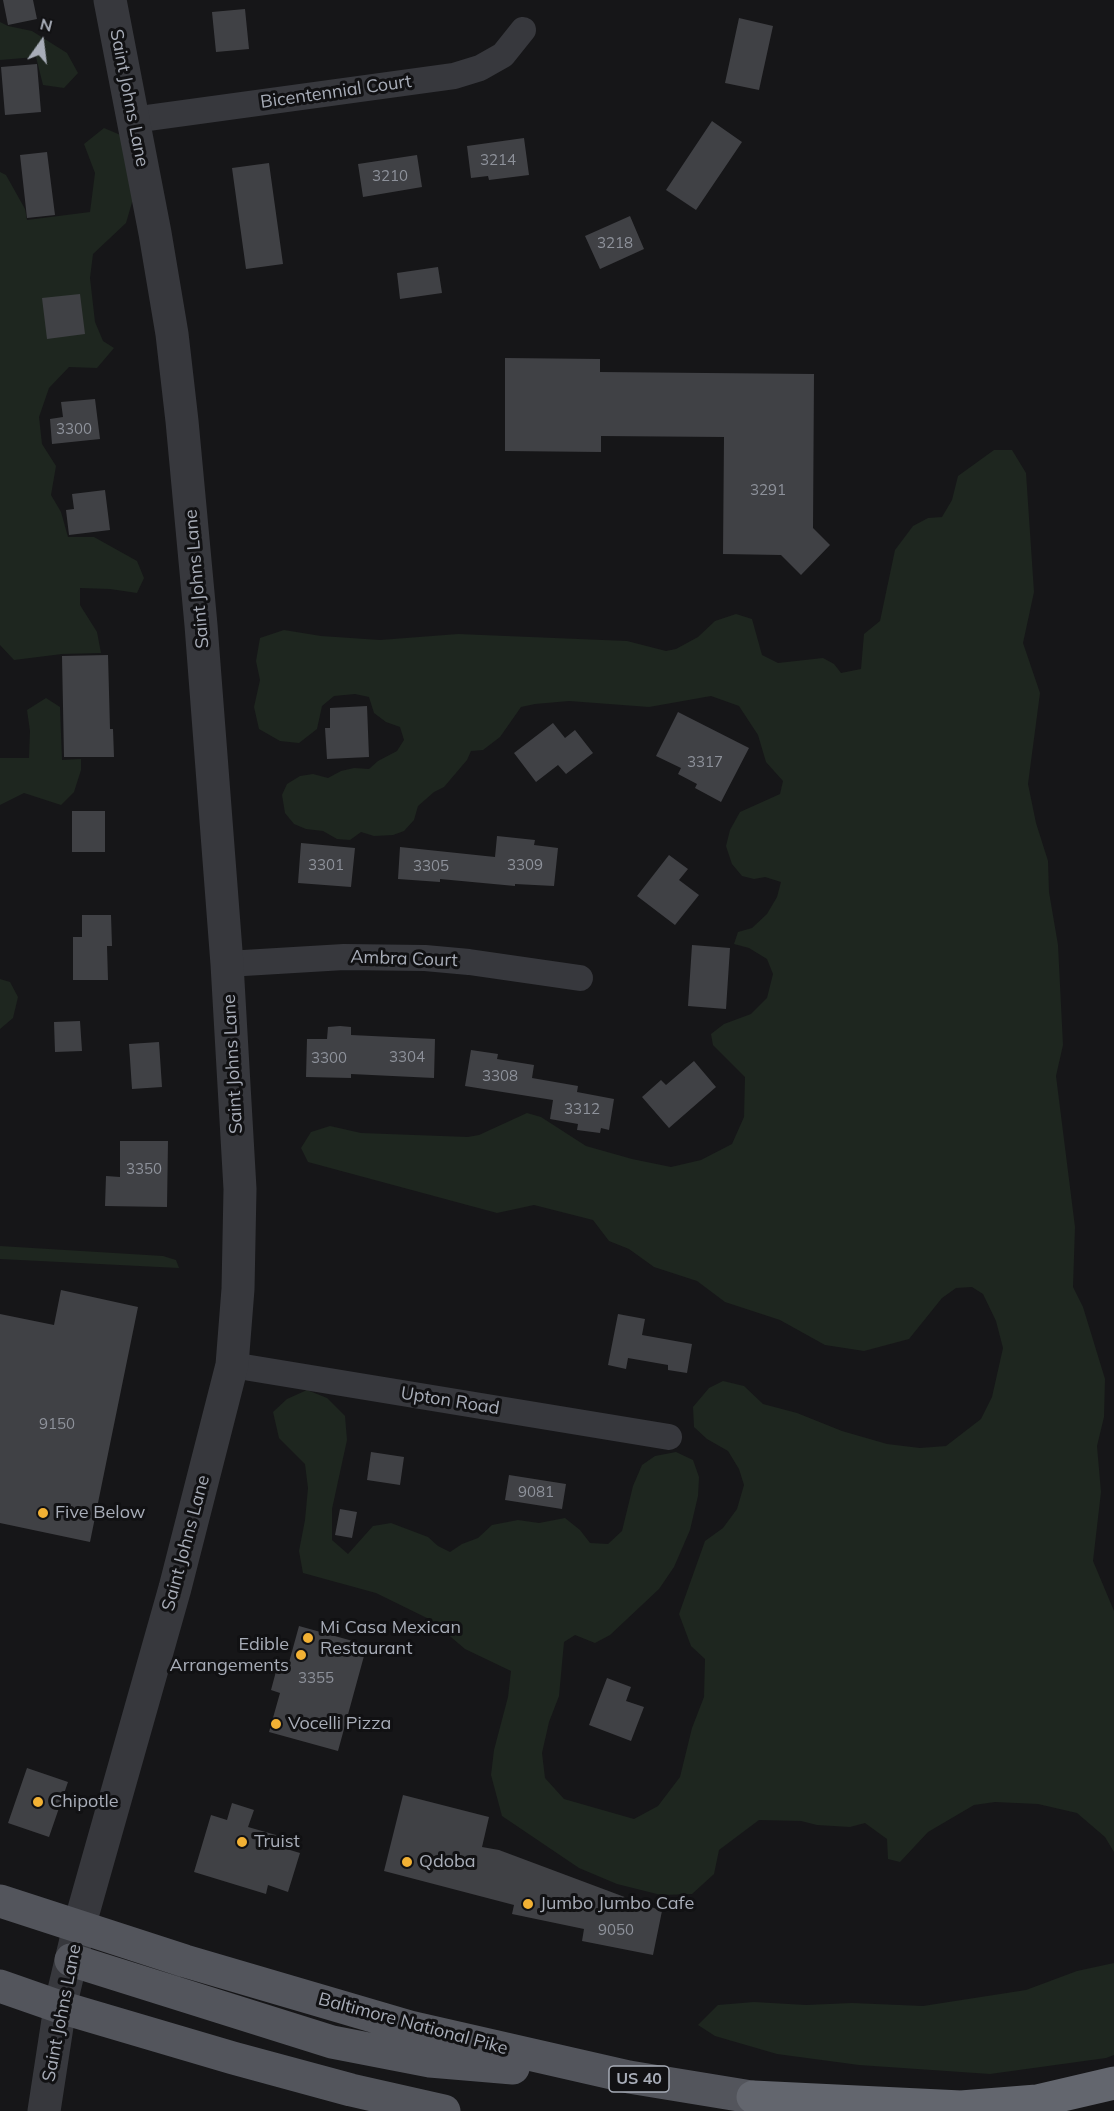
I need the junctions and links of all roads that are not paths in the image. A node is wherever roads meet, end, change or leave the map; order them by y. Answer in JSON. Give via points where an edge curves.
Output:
{"nodes":[{"id":1,"x":110,"y":0,"type":"edge"},
{"id":2,"x":523,"y":30,"type":"dead end"},
{"id":3,"x":133,"y":120,"type":"junction"},
{"id":4,"x":227,"y":964,"type":"junction"},
{"id":5,"x":580,"y":978,"type":"dead end"},
{"id":6,"x":232,"y":1365,"type":"junction"},
{"id":7,"x":669,"y":1437,"type":"dead end"},
{"id":8,"x":0,"y":1900,"type":"edge"},
{"id":9,"x":80,"y":1927,"type":"junction"},
{"id":10,"x":71,"y":1960,"type":"junction"},
{"id":11,"x":0,"y":1986,"type":"edge"},
{"id":12,"x":60,"y":2007,"type":"junction"},
{"id":13,"x":629,"y":2077,"type":"junction"},
{"id":14,"x":1114,"y":2083,"type":"edge"},
{"id":15,"x":753,"y":2097,"type":"junction"},
{"id":16,"x":44,"y":2111,"type":"edge"},
{"id":17,"x":444,"y":2111,"type":"edge"},
{"id":18,"x":835,"y":2111,"type":"edge"}],
"edges":[{"from":1,"to":3,"type":"street","name":"Saint Johns Lane"},
{"from":2,"to":3,"type":"street","name":"Bicentennial Court","via":[[503,55],[454,76]]},
{"from":3,"to":4,"type":"street","name":"Saint Johns Lane","via":[[172,334],[182,421]]},
{"from":4,"to":5,"type":"street","name":"Ambra Court","via":[[344,957],[425,958]]},
{"from":4,"to":6,"type":"street","name":"Saint Johns Lane","via":[[240,1189]]},
{"from":6,"to":7,"type":"street","name":"Upton Road"},
{"from":6,"to":9,"type":"street","name":"Saint Johns Lane","via":[[175,1588]]},
{"from":8,"to":9,"type":"main road","name":"Baltimore National Pike","number":"US 40"},
{"from":9,"to":10,"type":"street","name":"Saint Johns Lane"},
{"from":9,"to":13,"type":"main road","name":"Baltimore National Pike","number":"US 40","via":[[410,2027]]},
{"from":10,"to":12,"type":"street","name":"Saint Johns Lane"},
{"from":10,"to":13,"type":"main road","via":[[332,2042],[430,2061]]},
{"from":11,"to":12,"type":"main road"},
{"from":12,"to":16,"type":"street","name":"Saint Johns Lane"},
{"from":12,"to":17,"type":"main road","via":[[330,2085]]},
{"from":13,"to":15,"type":"main road","name":"Baltimore National Pike","number":"US 40"},
{"from":14,"to":15,"type":"highway","via":[[1036,2102],[961,2107]]},
{"from":15,"to":18,"type":"main road","name":"Baltimore National Pike","number":"US 40"}]}
